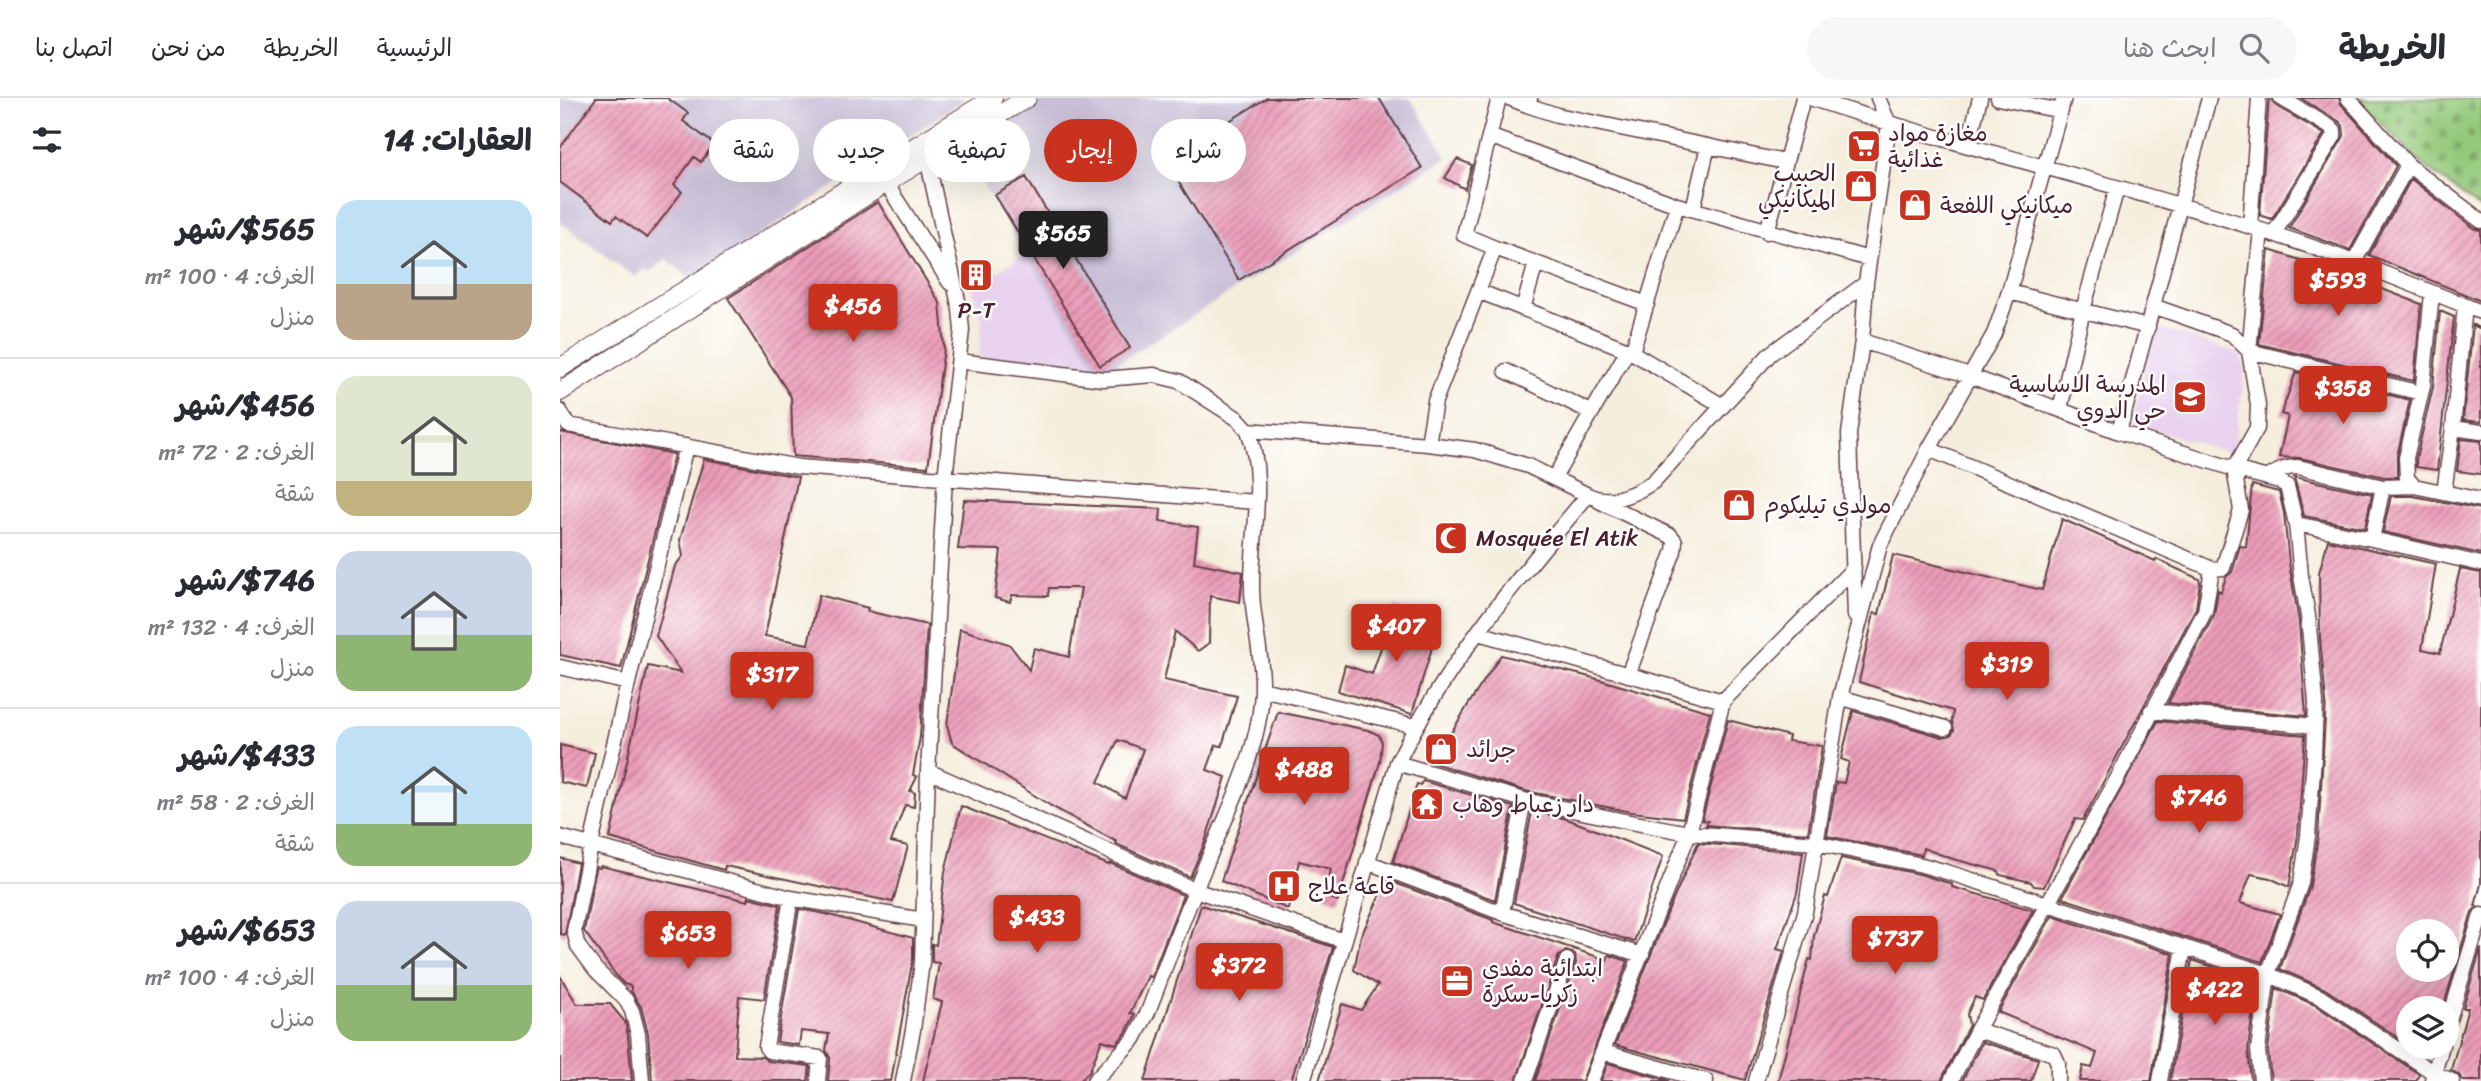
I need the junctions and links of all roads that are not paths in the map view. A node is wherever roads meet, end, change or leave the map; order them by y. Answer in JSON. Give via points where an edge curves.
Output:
{"nodes":[{"id":1,"x":993,"y":98,"type":"edge"},
{"id":2,"x":1027,"y":98,"type":"edge"},
{"id":3,"x":1499,"y":98,"type":"edge"},
{"id":4,"x":1509,"y":98,"type":"edge"},
{"id":5,"x":1803,"y":98,"type":"edge"},
{"id":6,"x":1810,"y":98,"type":"edge"},
{"id":7,"x":1878,"y":98,"type":"edge"},
{"id":8,"x":1980,"y":98,"type":"edge"},
{"id":9,"x":1998,"y":98,"type":"edge"},
{"id":10,"x":2209,"y":98,"type":"edge"},
{"id":11,"x":2259,"y":98,"type":"edge"},
{"id":12,"x":2281,"y":98,"type":"edge"},
{"id":13,"x":2348,"y":98,"type":"edge"},
{"id":14,"x":1529,"y":101,"type":"edge"},
{"id":15,"x":2062,"y":105,"type":"edge"},
{"id":16,"x":1889,"y":124,"type":"junction"},
{"id":17,"x":1489,"y":136,"type":"junction"},
{"id":18,"x":1968,"y":145,"type":"junction"},
{"id":19,"x":1709,"y":146,"type":"junction"},
{"id":20,"x":923,"y":151,"type":"junction"},
{"id":21,"x":910,"y":159,"type":"edge"},
{"id":22,"x":1786,"y":162,"type":"junction"},
{"id":23,"x":2408,"y":165,"type":"junction"},
{"id":24,"x":2045,"y":167,"type":"junction"},
{"id":25,"x":874,"y":182,"type":"edge"},
{"id":26,"x":875,"y":182,"type":"edge"},
{"id":27,"x":885,"y":182,"type":"edge"},
{"id":28,"x":2117,"y":188,"type":"junction"},
{"id":29,"x":1677,"y":205,"type":"junction"},
{"id":30,"x":2181,"y":205,"type":"junction"},
{"id":31,"x":1693,"y":209,"type":"junction"},
{"id":32,"x":2481,"y":221,"type":"edge"},
{"id":33,"x":2262,"y":231,"type":"junction"},
{"id":34,"x":1767,"y":232,"type":"junction"},
{"id":35,"x":1495,"y":248,"type":"junction"},
{"id":36,"x":1869,"y":259,"type":"junction"},
{"id":37,"x":2354,"y":262,"type":"junction"},
{"id":38,"x":1536,"y":263,"type":"junction"},
{"id":39,"x":1866,"y":282,"type":"junction"},
{"id":40,"x":1478,"y":291,"type":"junction"},
{"id":41,"x":2009,"y":292,"type":"junction"},
{"id":42,"x":957,"y":293,"type":"junction"},
{"id":43,"x":2432,"y":293,"type":"junction"},
{"id":44,"x":1647,"y":304,"type":"junction"},
{"id":45,"x":2153,"y":306,"type":"junction"},
{"id":46,"x":2465,"y":306,"type":"junction"},
{"id":47,"x":1524,"y":309,"type":"junction"},
{"id":48,"x":2083,"y":310,"type":"junction"},
{"id":49,"x":2481,"y":312,"type":"edge"},
{"id":50,"x":2148,"y":327,"type":"junction"},
{"id":51,"x":1862,"y":341,"type":"junction"},
{"id":52,"x":1630,"y":351,"type":"junction"},
{"id":53,"x":2249,"y":351,"type":"junction"},
{"id":54,"x":959,"y":361,"type":"junction"},
{"id":55,"x":560,"y":368,"type":"edge"},
{"id":56,"x":1506,"y":371,"type":"dead end"},
{"id":57,"x":1970,"y":376,"type":"junction"},
{"id":58,"x":560,"y":392,"type":"edge"},
{"id":59,"x":2421,"y":393,"type":"junction"},
{"id":60,"x":1723,"y":406,"type":"junction"},
{"id":61,"x":2060,"y":410,"type":"junction"},
{"id":62,"x":560,"y":411,"type":"edge"},
{"id":63,"x":1591,"y":412,"type":"junction"},
{"id":64,"x":2454,"y":428,"type":"junction"},
{"id":65,"x":1248,"y":430,"type":"junction"},
{"id":66,"x":2119,"y":432,"type":"junction"},
{"id":67,"x":2481,"y":432,"type":"edge"},
{"id":68,"x":1429,"y":444,"type":"junction"},
{"id":69,"x":686,"y":446,"type":"junction"},
{"id":70,"x":1928,"y":449,"type":"junction"},
{"id":71,"x":2234,"y":469,"type":"junction"},
{"id":72,"x":945,"y":478,"type":"junction"},
{"id":73,"x":1554,"y":478,"type":"junction"},
{"id":74,"x":2267,"y":478,"type":"junction"},
{"id":75,"x":2414,"y":486,"type":"junction"},
{"id":76,"x":2383,"y":487,"type":"junction"},
{"id":77,"x":2444,"y":492,"type":"junction"},
{"id":78,"x":1591,"y":496,"type":"junction"},
{"id":79,"x":2481,"y":500,"type":"edge"},
{"id":80,"x":1256,"y":502,"type":"junction"},
{"id":81,"x":2296,"y":524,"type":"junction"},
{"id":82,"x":2372,"y":539,"type":"junction"},
{"id":83,"x":2481,"y":564,"type":"edge"},
{"id":84,"x":1854,"y":568,"type":"junction"},
{"id":85,"x":2212,"y":569,"type":"junction"},
{"id":86,"x":1856,"y":632,"type":"junction"},
{"id":87,"x":1478,"y":633,"type":"junction"},
{"id":88,"x":560,"y":667,"type":"edge"},
{"id":89,"x":1628,"y":676,"type":"junction"},
{"id":90,"x":628,"y":683,"type":"junction"},
{"id":91,"x":1262,"y":689,"type":"junction"},
{"id":92,"x":1840,"y":697,"type":"junction"},
{"id":93,"x":1723,"y":701,"type":"junction"},
{"id":94,"x":2151,"y":711,"type":"junction"},
{"id":95,"x":1415,"y":726,"type":"junction"},
{"id":96,"x":2315,"y":726,"type":"junction"},
{"id":97,"x":1945,"y":729,"type":"dead end"},
{"id":98,"x":1397,"y":762,"type":"junction"},
{"id":99,"x":928,"y":771,"type":"junction"},
{"id":100,"x":1524,"y":800,"type":"junction"},
{"id":101,"x":1689,"y":833,"type":"junction"},
{"id":102,"x":560,"y":836,"type":"edge"},
{"id":103,"x":1816,"y":844,"type":"junction"},
{"id":104,"x":591,"y":845,"type":"junction"},
{"id":105,"x":1367,"y":862,"type":"junction"},
{"id":106,"x":1195,"y":890,"type":"junction"},
{"id":107,"x":791,"y":898,"type":"junction"},
{"id":108,"x":2047,"y":905,"type":"junction"},
{"id":109,"x":1502,"y":913,"type":"junction"},
{"id":110,"x":2481,"y":915,"type":"edge"},
{"id":111,"x":923,"y":920,"type":"junction"},
{"id":112,"x":1345,"y":941,"type":"junction"},
{"id":113,"x":2184,"y":948,"type":"junction"},
{"id":114,"x":1642,"y":955,"type":"junction"},
{"id":115,"x":1567,"y":960,"type":"dead end"},
{"id":116,"x":2269,"y":974,"type":"junction"},
{"id":117,"x":2456,"y":996,"type":"edge"},
{"id":118,"x":1977,"y":1030,"type":"junction"},
{"id":119,"x":1603,"y":1052,"type":"junction"},
{"id":120,"x":2438,"y":1059,"type":"edge"},
{"id":121,"x":2433,"y":1077,"type":"edge"},
{"id":122,"x":642,"y":1081,"type":"edge"},
{"id":123,"x":818,"y":1081,"type":"edge"},
{"id":124,"x":903,"y":1081,"type":"edge"},
{"id":125,"x":1094,"y":1081,"type":"edge"},
{"id":126,"x":1303,"y":1081,"type":"edge"},
{"id":127,"x":1525,"y":1081,"type":"edge"},
{"id":128,"x":1591,"y":1081,"type":"edge"},
{"id":129,"x":1706,"y":1081,"type":"edge"},
{"id":130,"x":1756,"y":1081,"type":"edge"},
{"id":131,"x":1951,"y":1081,"type":"edge"},
{"id":132,"x":2058,"y":1081,"type":"edge"},
{"id":133,"x":2160,"y":1081,"type":"edge"},
{"id":134,"x":2261,"y":1081,"type":"edge"},
{"id":135,"x":2452,"y":1081,"type":"edge"}],
"edges":[{"from":1,"to":20,"type":"street"},
{"from":2,"to":20,"type":"street"},
{"from":3,"to":17,"type":"street"},
{"from":4,"to":14,"type":"street"},
{"from":5,"to":22,"type":"street"},
{"from":6,"to":16,"type":"street"},
{"from":7,"to":16,"type":"street"},
{"from":8,"to":18,"type":"street"},
{"from":9,"to":15,"type":"street"},
{"from":10,"to":30,"type":"street"},
{"from":11,"to":33,"type":"street"},
{"from":12,"to":33,"type":"street","via":[[2330,127],[2334,136]]},
{"from":13,"to":23,"type":"street"},
{"from":14,"to":19,"type":"street","via":[[1557,115]]},
{"from":15,"to":24,"type":"street"},
{"from":16,"to":18,"type":"street"},
{"from":16,"to":36,"type":"street"},
{"from":17,"to":29,"type":"street"},
{"from":17,"to":35,"type":"street","via":[[1464,235]]},
{"from":18,"to":24,"type":"street"},
{"from":19,"to":22,"type":"street"},
{"from":19,"to":31,"type":"street"},
{"from":20,"to":21,"type":"street"},
{"from":20,"to":42,"type":"street"},
{"from":22,"to":34,"type":"street"},
{"from":23,"to":32,"type":"street"},
{"from":23,"to":37,"type":"street"},
{"from":24,"to":28,"type":"street"},
{"from":24,"to":41,"type":"street"},
{"from":25,"to":55,"type":"street"},
{"from":26,"to":58,"type":"street"},
{"from":27,"to":42,"type":"street"},
{"from":28,"to":30,"type":"street"},
{"from":28,"to":48,"type":"street"},
{"from":29,"to":31,"type":"street"},
{"from":29,"to":44,"type":"street"},
{"from":30,"to":33,"type":"street"},
{"from":30,"to":45,"type":"street"},
{"from":31,"to":34,"type":"street"},
{"from":33,"to":37,"type":"street"},
{"from":33,"to":53,"type":"street"},
{"from":34,"to":36,"type":"street"},
{"from":35,"to":38,"type":"street"},
{"from":35,"to":40,"type":"street"},
{"from":36,"to":39,"type":"street"},
{"from":37,"to":43,"type":"street"},
{"from":38,"to":44,"type":"street"},
{"from":38,"to":47,"type":"street"},
{"from":39,"to":51,"type":"street"},
{"from":39,"to":60,"type":"street","via":[[1770,354]]},
{"from":40,"to":47,"type":"street"},
{"from":40,"to":68,"type":"street","via":[[1435,401]]},
{"from":41,"to":48,"type":"street"},
{"from":41,"to":57,"type":"street","via":[[1994,334]]},
{"from":42,"to":54,"type":"street","via":[[962,330]]},
{"from":43,"to":46,"type":"street"},
{"from":43,"to":59,"type":"street"},
{"from":44,"to":52,"type":"street"},
{"from":45,"to":50,"type":"street"},
{"from":45,"to":53,"type":"street","via":[[2232,334]]},
{"from":46,"to":49,"type":"street"},
{"from":46,"to":64,"type":"street"},
{"from":47,"to":52,"type":"street"},
{"from":48,"to":50,"type":"street"},
{"from":48,"to":61,"type":"street"},
{"from":50,"to":66,"type":"street"},
{"from":51,"to":57,"type":"street"},
{"from":51,"to":84,"type":"street","via":[[1849,434]]},
{"from":52,"to":60,"type":"street"},
{"from":52,"to":63,"type":"street"},
{"from":53,"to":59,"type":"street"},
{"from":53,"to":71,"type":"street","via":[[2257,428]]},
{"from":54,"to":65,"type":"street","via":[[1103,379],[1167,377],[1203,396]]},
{"from":54,"to":72,"type":"street"},
{"from":56,"to":63,"type":"street"},
{"from":57,"to":61,"type":"street"},
{"from":57,"to":70,"type":"street"},
{"from":59,"to":75,"type":"street","via":[[2405,471]]},
{"from":60,"to":78,"type":"street","via":[[1653,482],[1616,499]]},
{"from":61,"to":66,"type":"street"},
{"from":62,"to":69,"type":"street","via":[[568,425]]},
{"from":63,"to":73,"type":"street"},
{"from":64,"to":67,"type":"street"},
{"from":64,"to":77,"type":"street"},
{"from":65,"to":68,"type":"street"},
{"from":65,"to":80,"type":"street","via":[[1258,477]]},
{"from":66,"to":71,"type":"street"},
{"from":68,"to":73,"type":"street","via":[[1503,457]]},
{"from":69,"to":72,"type":"street","via":[[799,467]]},
{"from":69,"to":90,"type":"street"},
{"from":70,"to":85,"type":"street"},
{"from":70,"to":86,"type":"street","via":[[1880,545]]},
{"from":71,"to":74,"type":"street"},
{"from":71,"to":85,"type":"street","via":[[2241,510],[2223,568]]},
{"from":72,"to":80,"type":"street"},
{"from":72,"to":99,"type":"street"},
{"from":73,"to":78,"type":"street"},
{"from":74,"to":76,"type":"street","via":[[2279,470],[2298,467]]},
{"from":74,"to":81,"type":"street","via":[[2287,486]]},
{"from":75,"to":76,"type":"street"},
{"from":75,"to":77,"type":"street"},
{"from":76,"to":82,"type":"street"},
{"from":77,"to":79,"type":"street"},
{"from":78,"to":87,"type":"street","via":[[1504,595]]},
{"from":78,"to":89,"type":"street","via":[[1675,541]]},
{"from":80,"to":91,"type":"street","via":[[1251,584]]},
{"from":81,"to":82,"type":"street"},
{"from":81,"to":96,"type":"street"},
{"from":82,"to":83,"type":"street"},
{"from":84,"to":86,"type":"street"},
{"from":84,"to":93,"type":"street"},
{"from":85,"to":94,"type":"street","via":[[2205,611]]},
{"from":86,"to":92,"type":"street"},
{"from":87,"to":89,"type":"street"},
{"from":87,"to":95,"type":"street"},
{"from":88,"to":90,"type":"street"},
{"from":89,"to":93,"type":"street"},
{"from":90,"to":104,"type":"street"},
{"from":91,"to":95,"type":"street"},
{"from":91,"to":106,"type":"street","via":[[1243,777]]},
{"from":92,"to":97,"type":"street"},
{"from":92,"to":103,"type":"street"},
{"from":93,"to":101,"type":"street"},
{"from":94,"to":96,"type":"street"},
{"from":94,"to":108,"type":"street"},
{"from":95,"to":98,"type":"street"},
{"from":96,"to":116,"type":"street","via":[[2306,857]]},
{"from":98,"to":100,"type":"street"},
{"from":98,"to":105,"type":"street"},
{"from":99,"to":106,"type":"street"},
{"from":99,"to":111,"type":"street"},
{"from":100,"to":101,"type":"street"},
{"from":100,"to":109,"type":"street"},
{"from":101,"to":103,"type":"street"},
{"from":101,"to":114,"type":"street"},
{"from":102,"to":104,"type":"street"},
{"from":103,"to":108,"type":"street","via":[[1922,865]]},
{"from":103,"to":130,"type":"street","via":[[1805,912]]},
{"from":104,"to":107,"type":"street"},
{"from":104,"to":122,"type":"street","via":[[574,931],[578,946],[632,1011]]},
{"from":105,"to":109,"type":"street"},
{"from":105,"to":112,"type":"street"},
{"from":106,"to":112,"type":"street"},
{"from":106,"to":125,"type":"street","via":[[1134,1040]]},
{"from":107,"to":111,"type":"street"},
{"from":107,"to":123,"type":"street","via":[[766,1047],[778,1054],[820,1058]]},
{"from":108,"to":113,"type":"street"},
{"from":108,"to":118,"type":"street"},
{"from":109,"to":114,"type":"street"},
{"from":110,"to":117,"type":"street"},
{"from":111,"to":124,"type":"street","via":[[914,1030]]},
{"from":112,"to":126,"type":"street"},
{"from":113,"to":116,"type":"street"},
{"from":113,"to":133,"type":"street"},
{"from":114,"to":119,"type":"street"},
{"from":115,"to":127,"type":"street"},
{"from":116,"to":121,"type":"street","via":[[2320,997]]},
{"from":116,"to":134,"type":"street","via":[[2258,1050]]},
{"from":118,"to":131,"type":"street"},
{"from":118,"to":132,"type":"street","via":[[2054,1054]]},
{"from":119,"to":128,"type":"street"},
{"from":119,"to":129,"type":"street"},
{"from":120,"to":121,"type":"street"},
{"from":121,"to":135,"type":"street"}]}
